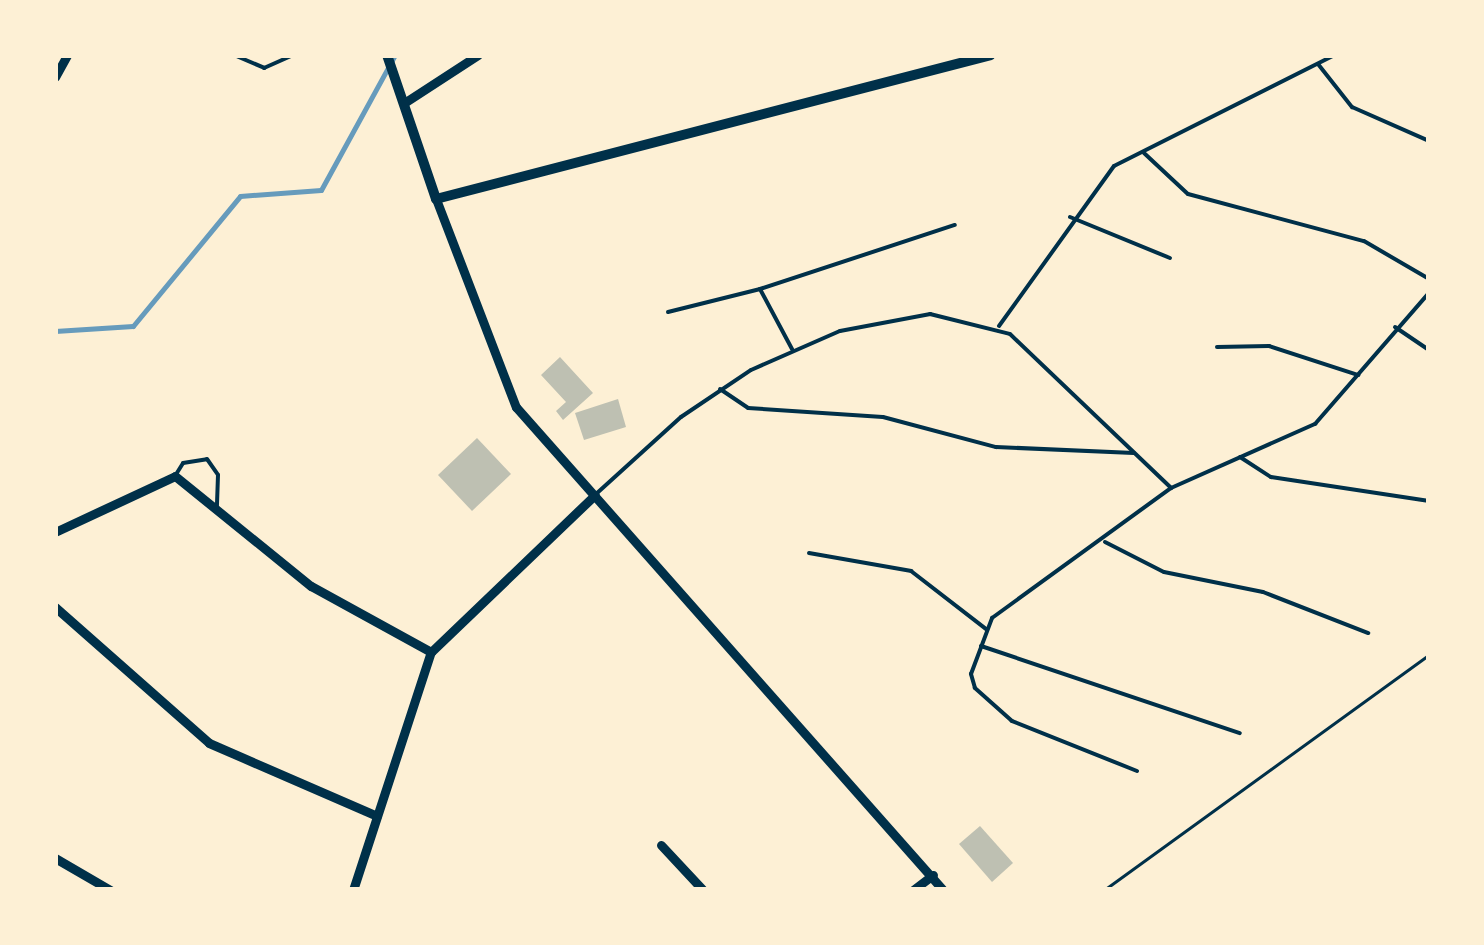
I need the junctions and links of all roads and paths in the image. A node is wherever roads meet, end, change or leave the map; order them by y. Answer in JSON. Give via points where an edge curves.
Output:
{"nodes":[{"id":1,"x":67,"y":55,"type":"edge"},
{"id":2,"x":234,"y":55,"type":"edge"},
{"id":3,"x":293,"y":55,"type":"edge"},
{"id":4,"x":387,"y":55,"type":"edge"},
{"id":5,"x":478,"y":55,"type":"edge"},
{"id":6,"x":991,"y":55,"type":"edge"},
{"id":7,"x":1336,"y":55,"type":"edge"},
{"id":8,"x":1317,"y":64,"type":"junction"},
{"id":9,"x":55,"y":77,"type":"edge"},
{"id":10,"x":404,"y":103,"type":"junction"},
{"id":11,"x":1429,"y":141,"type":"edge"},
{"id":12,"x":1144,"y":153,"type":"junction"},
{"id":13,"x":436,"y":200,"type":"junction"},
{"id":14,"x":1070,"y":217,"type":"junction"},
{"id":15,"x":955,"y":225,"type":"dead end"},
{"id":16,"x":1170,"y":258,"type":"dead end"},
{"id":17,"x":1429,"y":279,"type":"edge"},
{"id":18,"x":760,"y":290,"type":"junction"},
{"id":19,"x":1429,"y":293,"type":"edge"},
{"id":20,"x":668,"y":312,"type":"dead end"},
{"id":21,"x":999,"y":327,"type":"junction"},
{"id":22,"x":1395,"y":327,"type":"junction"},
{"id":23,"x":1216,"y":347,"type":"dead end"},
{"id":24,"x":792,"y":349,"type":"junction"},
{"id":25,"x":1429,"y":350,"type":"edge"},
{"id":26,"x":1358,"y":374,"type":"junction"},
{"id":27,"x":720,"y":388,"type":"junction"},
{"id":28,"x":1134,"y":453,"type":"junction"},
{"id":29,"x":1240,"y":457,"type":"junction"},
{"id":30,"x":174,"y":476,"type":"junction"},
{"id":31,"x":1171,"y":488,"type":"junction"},
{"id":32,"x":595,"y":495,"type":"junction"},
{"id":33,"x":1429,"y":501,"type":"edge"},
{"id":34,"x":218,"y":509,"type":"junction"},
{"id":35,"x":55,"y":532,"type":"edge"},
{"id":36,"x":1105,"y":542,"type":"junction"},
{"id":37,"x":809,"y":553,"type":"dead end"},
{"id":38,"x":55,"y":607,"type":"edge"},
{"id":39,"x":986,"y":629,"type":"junction"},
{"id":40,"x":1368,"y":633,"type":"dead end"},
{"id":41,"x":981,"y":646,"type":"junction"},
{"id":42,"x":430,"y":652,"type":"junction"},
{"id":43,"x":1429,"y":654,"type":"edge"},
{"id":44,"x":1240,"y":733,"type":"dead end"},
{"id":45,"x":1137,"y":771,"type":"dead end"},
{"id":46,"x":377,"y":816,"type":"junction"},
{"id":47,"x":661,"y":845,"type":"dead end"},
{"id":48,"x":55,"y":858,"type":"edge"},
{"id":49,"x":934,"y":875,"type":"junction"},
{"id":50,"x":110,"y":890,"type":"edge"},
{"id":51,"x":353,"y":890,"type":"edge"},
{"id":52,"x":703,"y":890,"type":"edge"},
{"id":53,"x":913,"y":890,"type":"edge"},
{"id":54,"x":943,"y":890,"type":"edge"},
{"id":55,"x":1104,"y":890,"type":"edge"}],
"edges":[{"from":1,"to":9,"type":"street"},
{"from":2,"to":3,"type":"lane","via":[[264,68]]},
{"from":4,"to":10,"type":"street"},
{"from":5,"to":10,"type":"street"},
{"from":6,"to":13,"type":"street"},
{"from":7,"to":8,"type":"lane"},
{"from":8,"to":11,"type":"lane","via":[[1352,107]]},
{"from":8,"to":12,"type":"lane"},
{"from":10,"to":13,"type":"street"},
{"from":12,"to":14,"type":"lane","via":[[1114,166]]},
{"from":12,"to":17,"type":"lane","via":[[1188,194],[1370,243]]},
{"from":13,"to":32,"type":"street","via":[[503,386]]},
{"from":14,"to":16,"type":"lane"},
{"from":14,"to":21,"type":"lane"},
{"from":15,"to":18,"type":"lane"},
{"from":18,"to":20,"type":"lane"},
{"from":18,"to":24,"type":"lane"},
{"from":19,"to":22,"type":"lane"},
{"from":21,"to":24,"type":"lane","via":[[930,314]]},
{"from":21,"to":28,"type":"lane"},
{"from":22,"to":25,"type":"lane"},
{"from":22,"to":26,"type":"lane"},
{"from":23,"to":26,"type":"lane","via":[[1270,346]]},
{"from":24,"to":27,"type":"lane"},
{"from":26,"to":29,"type":"lane","via":[[1316,424]]},
{"from":27,"to":28,"type":"lane","via":[[748,408],[883,417],[996,447]]},
{"from":27,"to":32,"type":"lane"},
{"from":28,"to":31,"type":"lane"},
{"from":29,"to":31,"type":"lane"},
{"from":29,"to":33,"type":"lane","via":[[1273,477]]},
{"from":30,"to":34,"type":"street"},
{"from":30,"to":34,"type":"lane","via":[[183,463],[206,459],[218,475]]},
{"from":30,"to":35,"type":"street"},
{"from":31,"to":36,"type":"lane"},
{"from":32,"to":42,"type":"street"},
{"from":32,"to":49,"type":"street"},
{"from":34,"to":42,"type":"street","via":[[311,586]]},
{"from":36,"to":39,"type":"lane","via":[[1004,605]]},
{"from":36,"to":40,"type":"lane","via":[[1164,572],[1263,592]]},
{"from":37,"to":39,"type":"lane","via":[[911,571]]},
{"from":38,"to":46,"type":"street","via":[[209,743]]},
{"from":39,"to":41,"type":"lane"},
{"from":41,"to":44,"type":"lane"},
{"from":41,"to":45,"type":"lane","via":[[973,685],[1012,721]]},
{"from":42,"to":46,"type":"street"},
{"from":43,"to":55,"type":"path"},
{"from":46,"to":51,"type":"street"},
{"from":47,"to":52,"type":"street"},
{"from":48,"to":50,"type":"street"},
{"from":49,"to":53,"type":"street"},
{"from":49,"to":54,"type":"street"}]}
